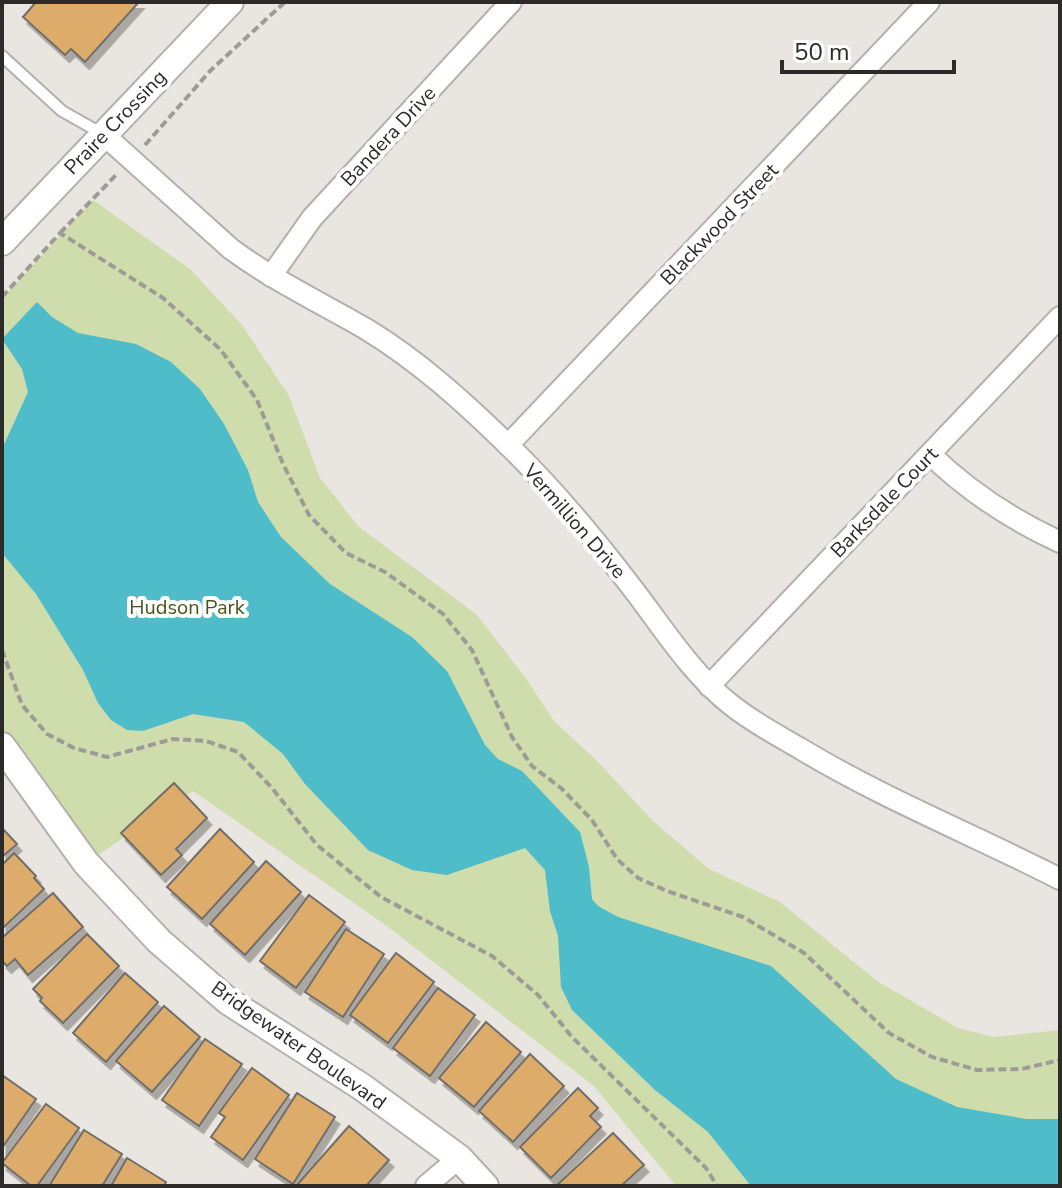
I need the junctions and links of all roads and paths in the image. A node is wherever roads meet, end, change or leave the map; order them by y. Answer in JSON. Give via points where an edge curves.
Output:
{"nodes":[{"id":1,"x":230,"y":2,"type":"edge"},
{"id":2,"x":285,"y":2,"type":"edge"},
{"id":3,"x":511,"y":2,"type":"edge"},
{"id":4,"x":929,"y":2,"type":"edge"},
{"id":5,"x":2,"y":56,"type":"edge"},
{"id":6,"x":103,"y":134,"type":"junction"},
{"id":7,"x":131,"y":159,"type":"junction"},
{"id":8,"x":60,"y":233,"type":"junction"},
{"id":9,"x":2,"y":242,"type":"edge"},
{"id":10,"x":271,"y":276,"type":"junction"},
{"id":11,"x":2,"y":297,"type":"edge"},
{"id":12,"x":1060,"y":317,"type":"edge"},
{"id":13,"x":508,"y":445,"type":"junction"},
{"id":14,"x":930,"y":454,"type":"junction"},
{"id":15,"x":1060,"y":542,"type":"edge"},
{"id":16,"x":2,"y":650,"type":"edge"},
{"id":17,"x":709,"y":686,"type":"junction"},
{"id":18,"x":2,"y":746,"type":"edge"},
{"id":19,"x":1060,"y":879,"type":"edge"},
{"id":20,"x":1060,"y":1060,"type":"edge"},
{"id":21,"x":459,"y":1158,"type":"junction"},
{"id":22,"x":426,"y":1186,"type":"edge"},
{"id":23,"x":485,"y":1186,"type":"edge"},
{"id":24,"x":717,"y":1186,"type":"edge"}],
"edges":[{"from":1,"to":6,"type":"street","name":"Praire Crossing"},
{"from":2,"to":7,"type":"path","via":[[211,70]]},
{"from":3,"to":10,"type":"street","name":"Bandera Drive","via":[[312,218]]},
{"from":4,"to":13,"type":"street","name":"Blackwood Street"},
{"from":5,"to":6,"type":"lane","via":[[62,111]]},
{"from":6,"to":7,"type":"street","name":"Vermillion Drive"},
{"from":6,"to":9,"type":"street","name":"Praire Crossing"},
{"from":7,"to":8,"type":"path"},
{"from":7,"to":10,"type":"street","name":"Vermillion Drive","via":[[231,249]]},
{"from":8,"to":11,"type":"path"},
{"from":8,"to":20,"type":"path","via":[[163,298],[221,350],[257,400],[309,515],[346,553],[385,572],[443,614],[472,650],[512,737],[532,766],[592,820],[617,859],[638,878],[743,917],[804,953],[889,1033],[932,1057],[977,1070],[1022,1069]]},
{"from":10,"to":13,"type":"street","name":"Vermillion Drive","via":[[407,357]]},
{"from":12,"to":14,"type":"street","name":"Barksdale Court"},
{"from":13,"to":17,"type":"street","name":"Vermillion Drive","via":[[601,547]]},
{"from":14,"to":15,"type":"street","via":[[992,506]]},
{"from":14,"to":17,"type":"street","name":"Barksdale Court"},
{"from":16,"to":24,"type":"path","via":[[22,705],[47,734],[74,748],[107,757],[173,739],[206,741],[238,752],[317,845],[381,897],[492,956],[538,995],[572,1037],[706,1168]]},
{"from":17,"to":19,"type":"street","name":"Vermillion Drive","via":[[754,722],[827,765]]},
{"from":18,"to":21,"type":"street","name":"Bridgewater Boulevard","via":[[86,863],[159,941],[228,1001],[362,1087]]},
{"from":21,"to":22,"type":"street"},
{"from":21,"to":23,"type":"street","name":"Bridgewater Boulevard"}]}
